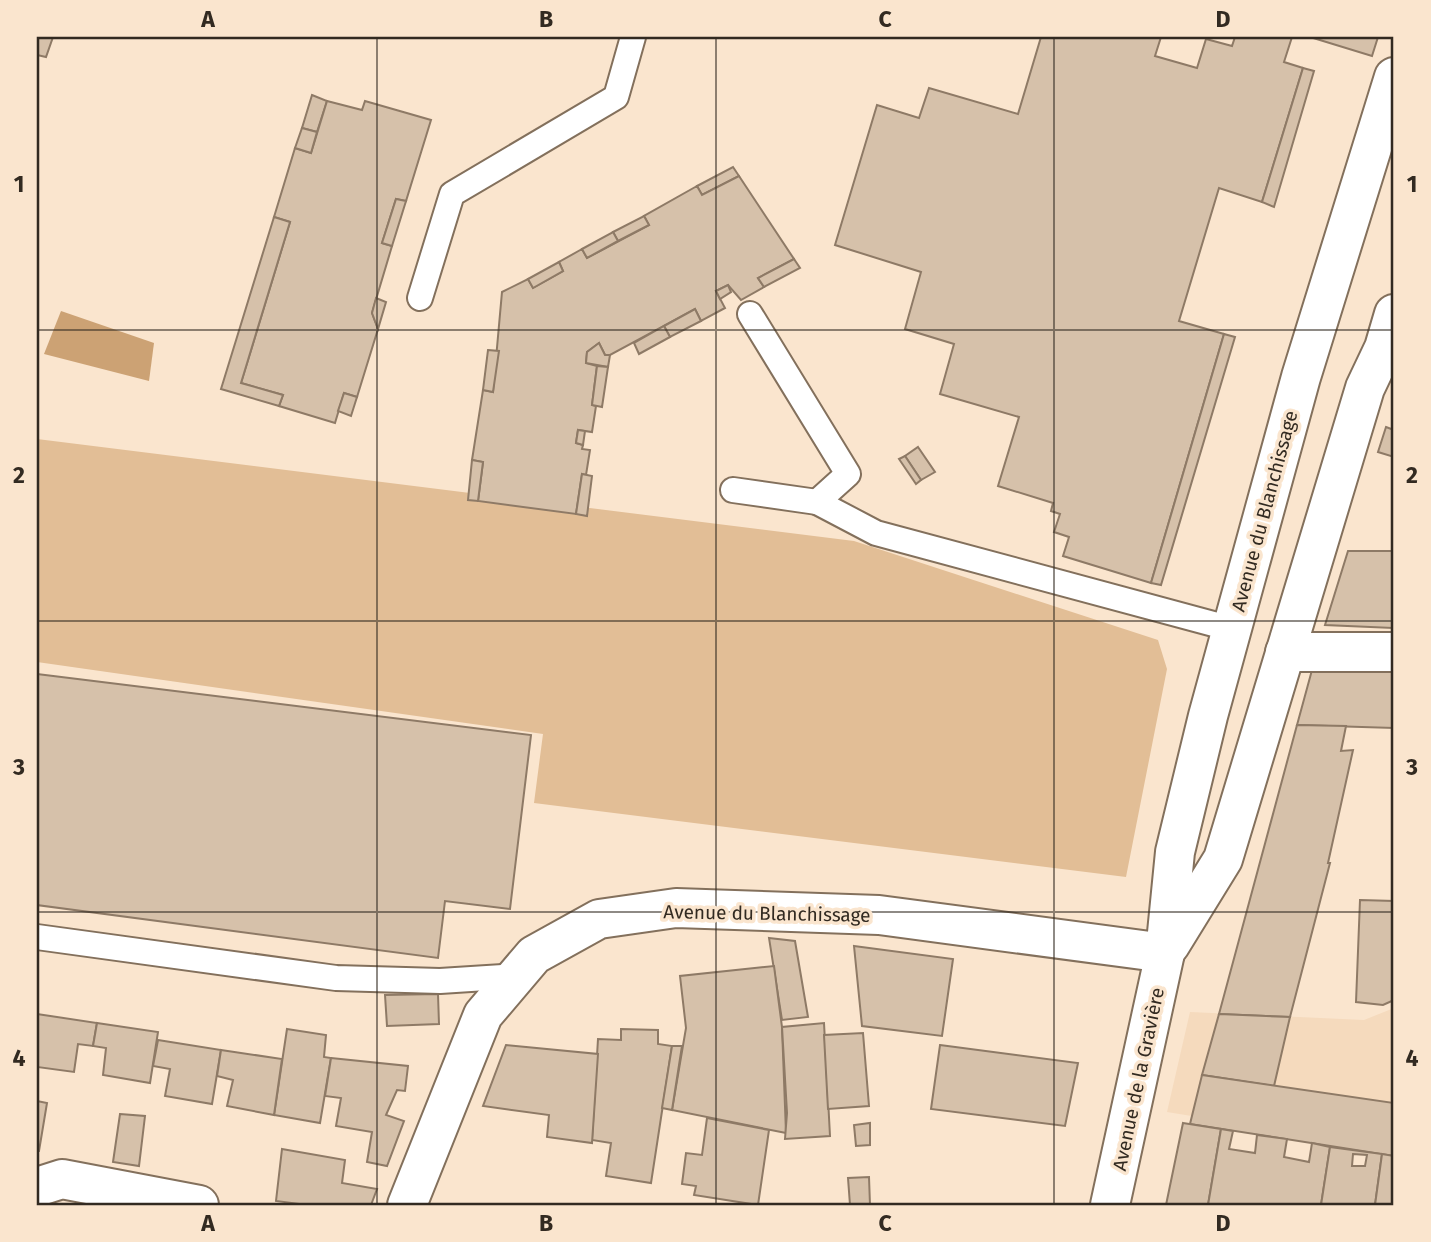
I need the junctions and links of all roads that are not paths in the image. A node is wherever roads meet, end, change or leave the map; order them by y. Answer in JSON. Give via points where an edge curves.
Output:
{"nodes":[{"id":1,"x":633,"y":37,"type":"edge"},
{"id":2,"x":1394,"y":76,"type":"edge"},
{"id":3,"x":419,"y":298,"type":"dead end"},
{"id":4,"x":750,"y":314,"type":"dead end"},
{"id":5,"x":1394,"y":314,"type":"edge"},
{"id":6,"x":733,"y":490,"type":"dead end"},
{"id":7,"x":817,"y":502,"type":"junction"},
{"id":8,"x":1232,"y":629,"type":"junction"},
{"id":9,"x":1285,"y":652,"type":"junction"},
{"id":10,"x":1394,"y":652,"type":"edge"},
{"id":11,"x":37,"y":937,"type":"edge"},
{"id":12,"x":1165,"y":953,"type":"junction"},
{"id":13,"x":517,"y":976,"type":"junction"},
{"id":14,"x":37,"y":1188,"type":"edge"},
{"id":15,"x":199,"y":1205,"type":"edge"},
{"id":16,"x":407,"y":1205,"type":"edge"},
{"id":17,"x":1110,"y":1205,"type":"edge"}],
"edges":[{"from":1,"to":3,"type":"lane","via":[[616,97],[452,194]]},
{"from":2,"to":8,"type":"street","name":"Avenue du Blanchissage","via":[[1301,377]]},
{"from":4,"to":7,"type":"lane","via":[[848,474]]},
{"from":5,"to":9,"type":"street","via":[[1365,388]]},
{"from":6,"to":7,"type":"lane"},
{"from":7,"to":8,"type":"lane","via":[[877,533]]},
{"from":8,"to":12,"type":"street","name":"Avenue du Blanchissage","via":[[1175,852]]},
{"from":9,"to":10,"type":"street"},
{"from":9,"to":12,"type":"street","via":[[1223,859]]},
{"from":11,"to":13,"type":"lane","via":[[336,978],[440,981]]},
{"from":12,"to":13,"type":"street","name":"Avenue du Blanchissage","via":[[879,915],[676,908],[599,919],[534,954]]},
{"from":12,"to":17,"type":"street","name":"Avenue de la Gravière"},
{"from":13,"to":16,"type":"street","name":"Avenue du Blanchissage","via":[[484,1015]]},
{"from":14,"to":15,"type":"street","via":[[62,1179]]}]}
